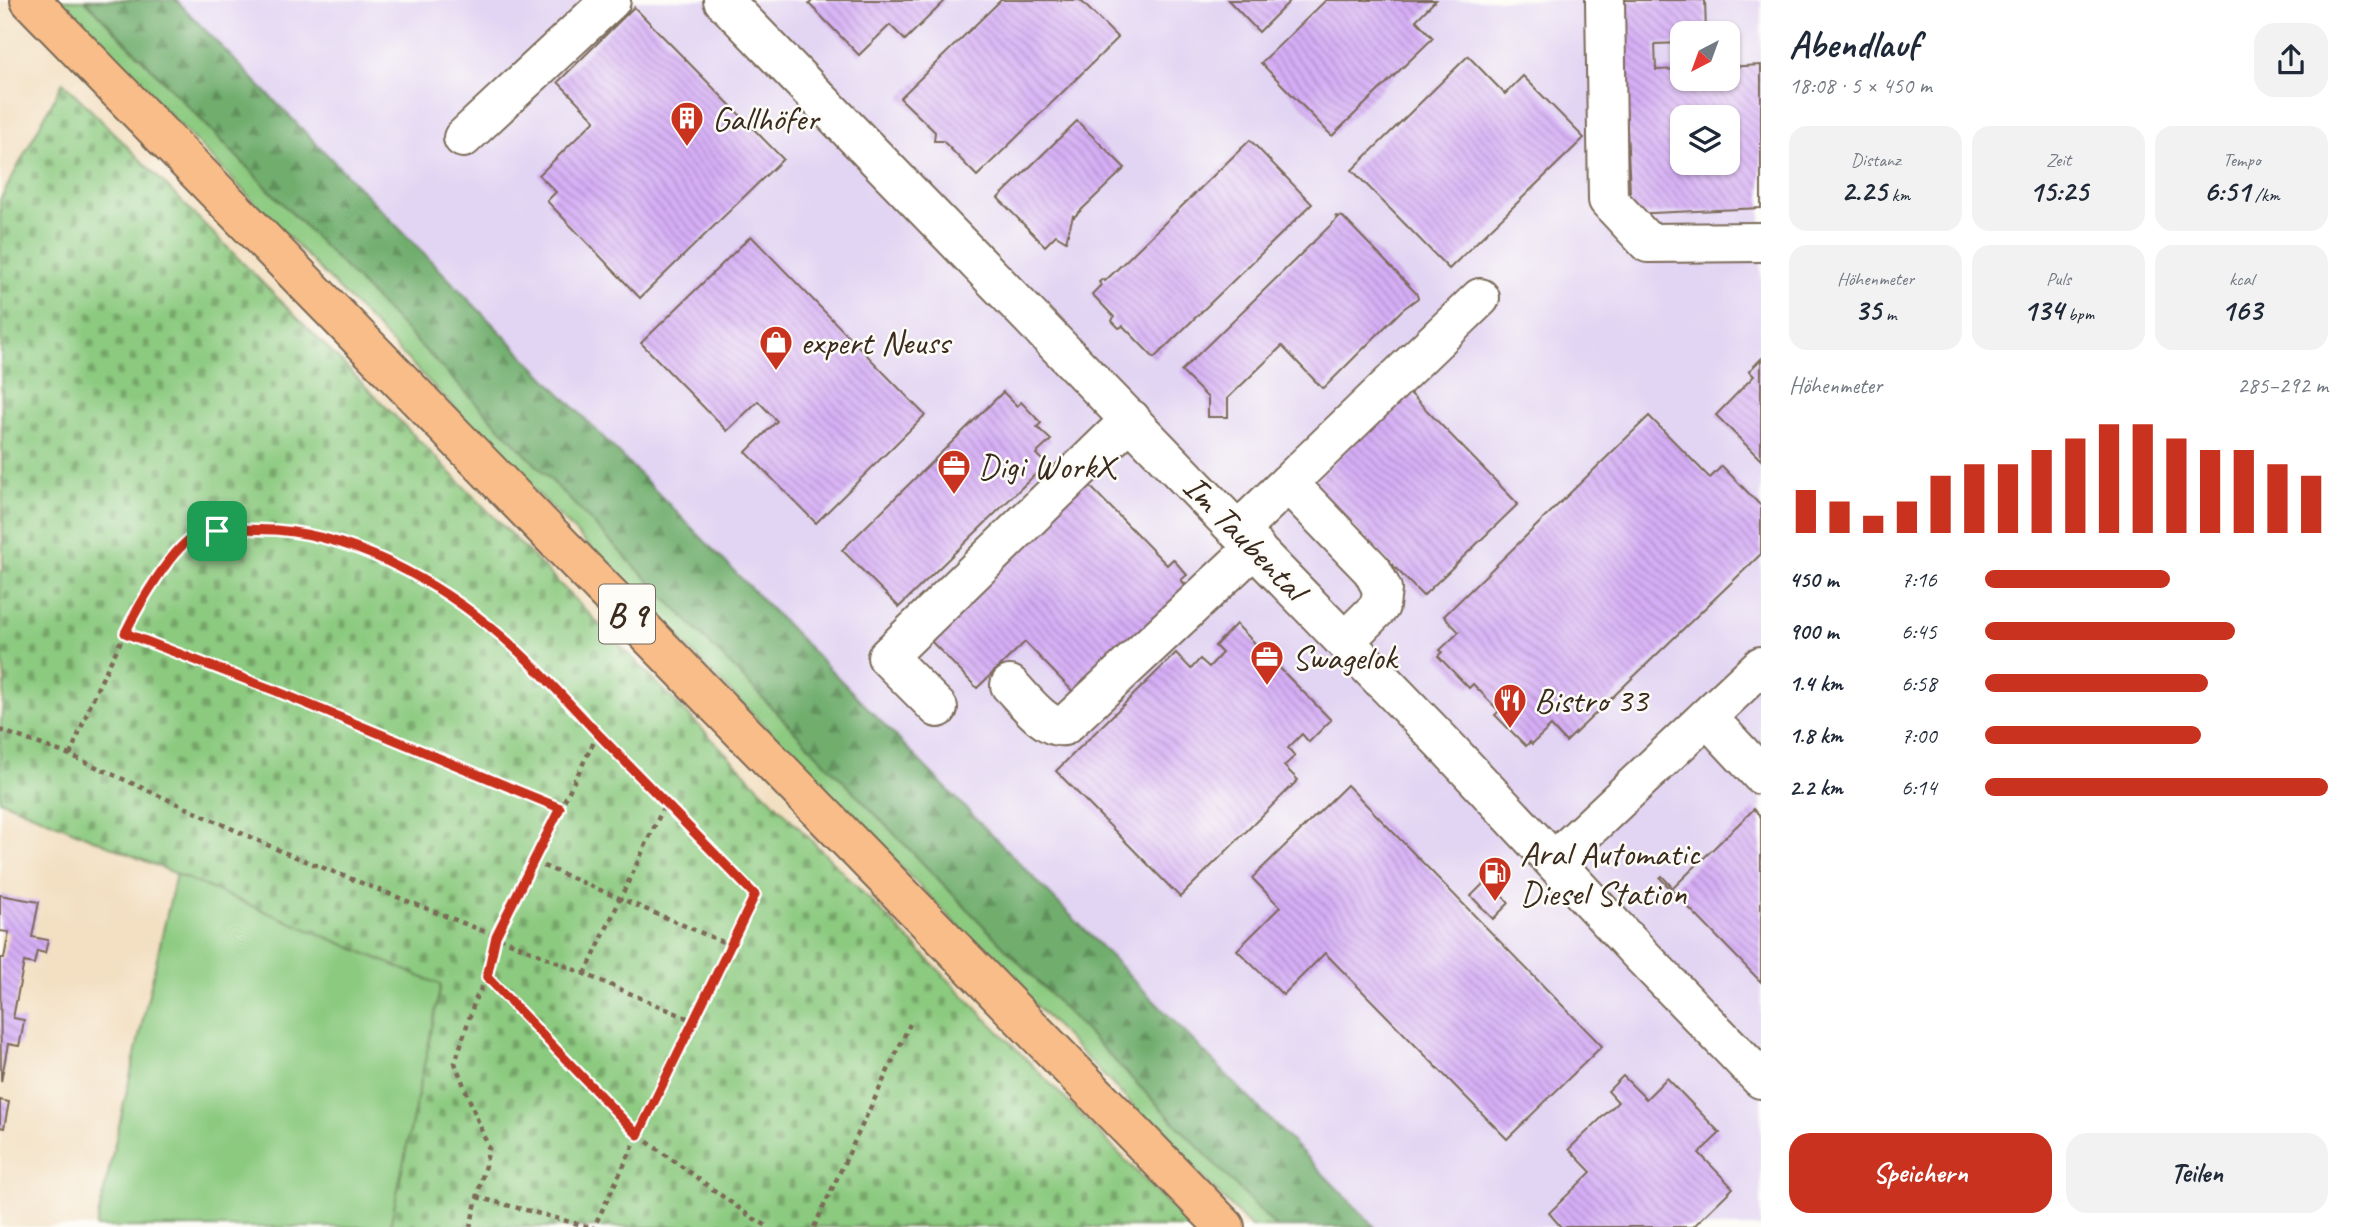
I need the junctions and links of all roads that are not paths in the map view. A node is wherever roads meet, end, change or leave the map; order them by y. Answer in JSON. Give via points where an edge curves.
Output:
{"nodes":[{"id":1,"x":30,"y":0,"type":"edge"},
{"id":2,"x":611,"y":0,"type":"edge"},
{"id":3,"x":723,"y":0,"type":"edge"},
{"id":4,"x":1605,"y":0,"type":"edge"},
{"id":5,"x":463,"y":138,"type":"dead end"},
{"id":6,"x":1761,"y":242,"type":"edge"},
{"id":7,"x":1480,"y":298,"type":"dead end"},
{"id":8,"x":1130,"y":419,"type":"junction"},
{"id":9,"x":1288,"y":483,"type":"junction"},
{"id":10,"x":1247,"y":539,"type":"junction"},
{"id":11,"x":1345,"y":641,"type":"junction"},
{"id":12,"x":1761,"y":666,"type":"edge"},
{"id":13,"x":1010,"y":685,"type":"dead end"},
{"id":14,"x":938,"y":708,"type":"dead end"},
{"id":15,"x":1707,"y":717,"type":"junction"},
{"id":16,"x":1761,"y":775,"type":"edge"},
{"id":17,"x":1555,"y":862,"type":"junction"},
{"id":18,"x":1761,"y":1079,"type":"edge"},
{"id":19,"x":1225,"y":1227,"type":"edge"}],
"edges":[{"from":1,"to":19,"type":"main road","number":"B 9"},
{"from":2,"to":5,"type":"street"},
{"from":3,"to":8,"type":"street","name":"Im Taubental"},
{"from":4,"to":6,"type":"street","via":[[1608,200],[1648,243]]},
{"from":7,"to":9,"type":"street"},
{"from":8,"to":10,"type":"street","name":"Im Taubental"},
{"from":8,"to":14,"type":"street","via":[[887,657]]},
{"from":9,"to":10,"type":"street"},
{"from":9,"to":11,"type":"street","via":[[1372,570],[1382,589],[1380,606]]},
{"from":10,"to":11,"type":"street","name":"Im Taubental"},
{"from":10,"to":13,"type":"street","via":[[1064,726],[1048,724]]},
{"from":11,"to":17,"type":"street","name":"Im Taubental"},
{"from":12,"to":15,"type":"street"},
{"from":15,"to":16,"type":"street"},
{"from":15,"to":17,"type":"street"},
{"from":17,"to":18,"type":"street","name":"Im Taubental"}]}
